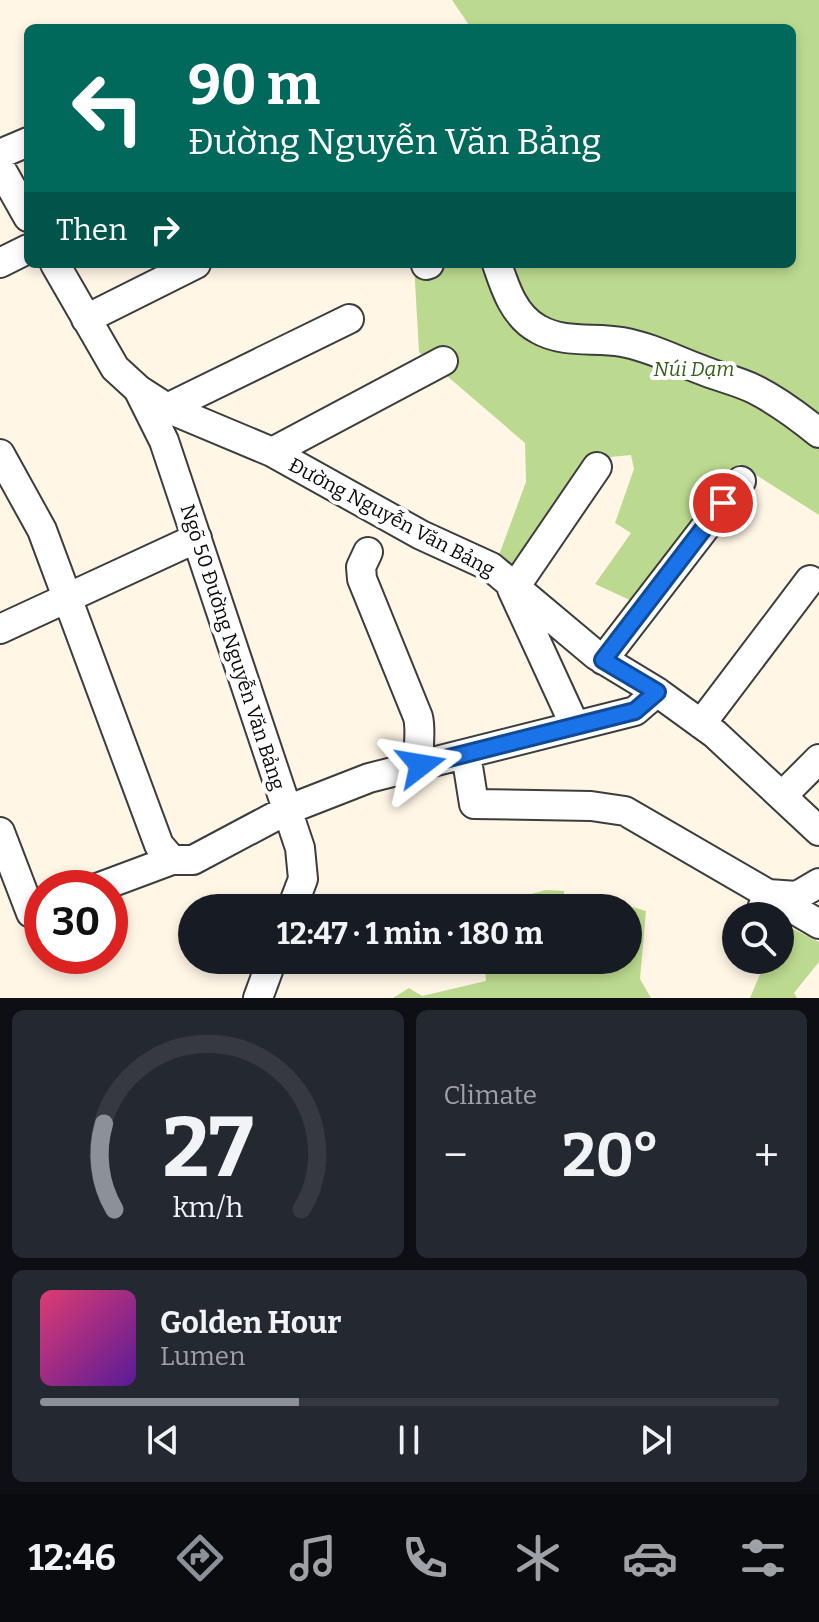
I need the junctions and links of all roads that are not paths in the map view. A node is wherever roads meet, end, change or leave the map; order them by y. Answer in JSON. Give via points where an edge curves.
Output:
{"nodes":[{"id":1,"x":24,"y":144,"type":"edge"},
{"id":2,"x":0,"y":154,"type":"edge"},
{"id":3,"x":0,"y":167,"type":"edge"},
{"id":4,"x":24,"y":208,"type":"edge"},
{"id":5,"x":24,"y":251,"type":"edge"},
{"id":6,"x":0,"y":263,"type":"edge"},
{"id":7,"x":57,"y":268,"type":"edge"},
{"id":8,"x":188,"y":268,"type":"edge"},
{"id":9,"x":499,"y":268,"type":"edge"},
{"id":10,"x":86,"y":319,"type":"junction"},
{"id":11,"x":349,"y":319,"type":"dead end"},
{"id":12,"x":443,"y":361,"type":"dead end"},
{"id":13,"x":139,"y":390,"type":"junction"},
{"id":14,"x":167,"y":408,"type":"junction"},
{"id":15,"x":819,"y":433,"type":"edge"},
{"id":16,"x":272,"y":452,"type":"junction"},
{"id":17,"x":0,"y":454,"type":"edge"},
{"id":18,"x":597,"y":467,"type":"dead end"},
{"id":19,"x":741,"y":481,"type":"dead end"},
{"id":20,"x":197,"y":538,"type":"junction"},
{"id":21,"x":368,"y":552,"type":"dead end"},
{"id":22,"x":810,"y":580,"type":"dead end"},
{"id":23,"x":512,"y":584,"type":"junction"},
{"id":24,"x":67,"y":598,"type":"junction"},
{"id":25,"x":0,"y":629,"type":"edge"},
{"id":26,"x":603,"y":660,"type":"junction"},
{"id":27,"x":657,"y":692,"type":"junction"},
{"id":28,"x":701,"y":724,"type":"junction"},
{"id":29,"x":575,"y":726,"type":"junction"},
{"id":30,"x":466,"y":754,"type":"junction"},
{"id":31,"x":819,"y":759,"type":"edge"},
{"id":32,"x":421,"y":765,"type":"junction"},
{"id":33,"x":783,"y":795,"type":"junction"},
{"id":34,"x":287,"y":810,"type":"junction"},
{"id":35,"x":819,"y":831,"type":"edge"},
{"id":36,"x":0,"y":832,"type":"edge"},
{"id":37,"x":172,"y":860,"type":"junction"},
{"id":38,"x":128,"y":876,"type":"edge"},
{"id":39,"x":819,"y":883,"type":"edge"},
{"id":40,"x":297,"y":894,"type":"edge"},
{"id":41,"x":24,"y":895,"type":"edge"},
{"id":42,"x":759,"y":902,"type":"edge"},
{"id":43,"x":774,"y":902,"type":"edge"},
{"id":44,"x":794,"y":916,"type":"edge"},
{"id":45,"x":819,"y":924,"type":"edge"},
{"id":46,"x":267,"y":974,"type":"edge"},
{"id":47,"x":258,"y":998,"type":"edge"}],
"edges":[{"from":1,"to":2,"type":"street"},
{"from":3,"to":4,"type":"street"},
{"from":5,"to":6,"type":"street"},
{"from":7,"to":10,"type":"street","name":"Đường Nguyễn Văn Bảng"},
{"from":8,"to":10,"type":"street"},
{"from":9,"to":15,"type":"street","via":[[512,302],[540,331],[579,341],[620,341],[667,354],[751,387]]},
{"from":10,"to":13,"type":"street","name":"Đường Nguyễn Văn Bảng","via":[[115,368]]},
{"from":11,"to":14,"type":"street"},
{"from":12,"to":16,"type":"street"},
{"from":13,"to":14,"type":"street","name":"Đường Nguyễn Văn Bảng"},
{"from":13,"to":20,"type":"street","name":"Ngõ 50 Đường Nguyễn Văn Bảng","via":[[164,441]]},
{"from":14,"to":16,"type":"street","name":"Đường Nguyễn Văn Bảng"},
{"from":16,"to":23,"type":"street","name":"Đường Nguyễn Văn Bảng","via":[[421,535],[491,567]]},
{"from":17,"to":24,"type":"street","via":[[42,530]]},
{"from":18,"to":23,"type":"street"},
{"from":19,"to":26,"type":"street"},
{"from":20,"to":24,"type":"street"},
{"from":20,"to":34,"type":"street","name":"Ngõ 50 Đường Nguyễn Văn Bảng"},
{"from":21,"to":32,"type":"street","via":[[362,579],[418,717]]},
{"from":22,"to":28,"type":"street"},
{"from":23,"to":26,"type":"street","name":"Đường Nguyễn Văn Bảng"},
{"from":23,"to":29,"type":"street"},
{"from":24,"to":25,"type":"street"},
{"from":24,"to":37,"type":"street","via":[[159,845]]},
{"from":26,"to":27,"type":"street","name":"Đường Nguyễn Văn Bảng"},
{"from":27,"to":28,"type":"street","name":"Đường Nguyễn Văn Bảng"},
{"from":27,"to":29,"type":"street","via":[[635,711]]},
{"from":28,"to":33,"type":"street","name":"Đường Nguyễn Văn Bảng"},
{"from":29,"to":30,"type":"street"},
{"from":30,"to":32,"type":"street"},
{"from":30,"to":42,"type":"street","via":[[474,804],[625,811]]},
{"from":31,"to":33,"type":"street"},
{"from":32,"to":34,"type":"street","via":[[369,778]]},
{"from":33,"to":35,"type":"street","name":"Đường Nguyễn Văn Bảng"},
{"from":34,"to":37,"type":"street","via":[[193,860]]},
{"from":34,"to":40,"type":"street","name":"Ngõ 50 Đường Nguyễn Văn Bảng","via":[[304,868]]},
{"from":36,"to":41,"type":"street"},
{"from":37,"to":38,"type":"street"},
{"from":39,"to":43,"type":"street"},
{"from":44,"to":45,"type":"street"},
{"from":46,"to":47,"type":"street"}]}
